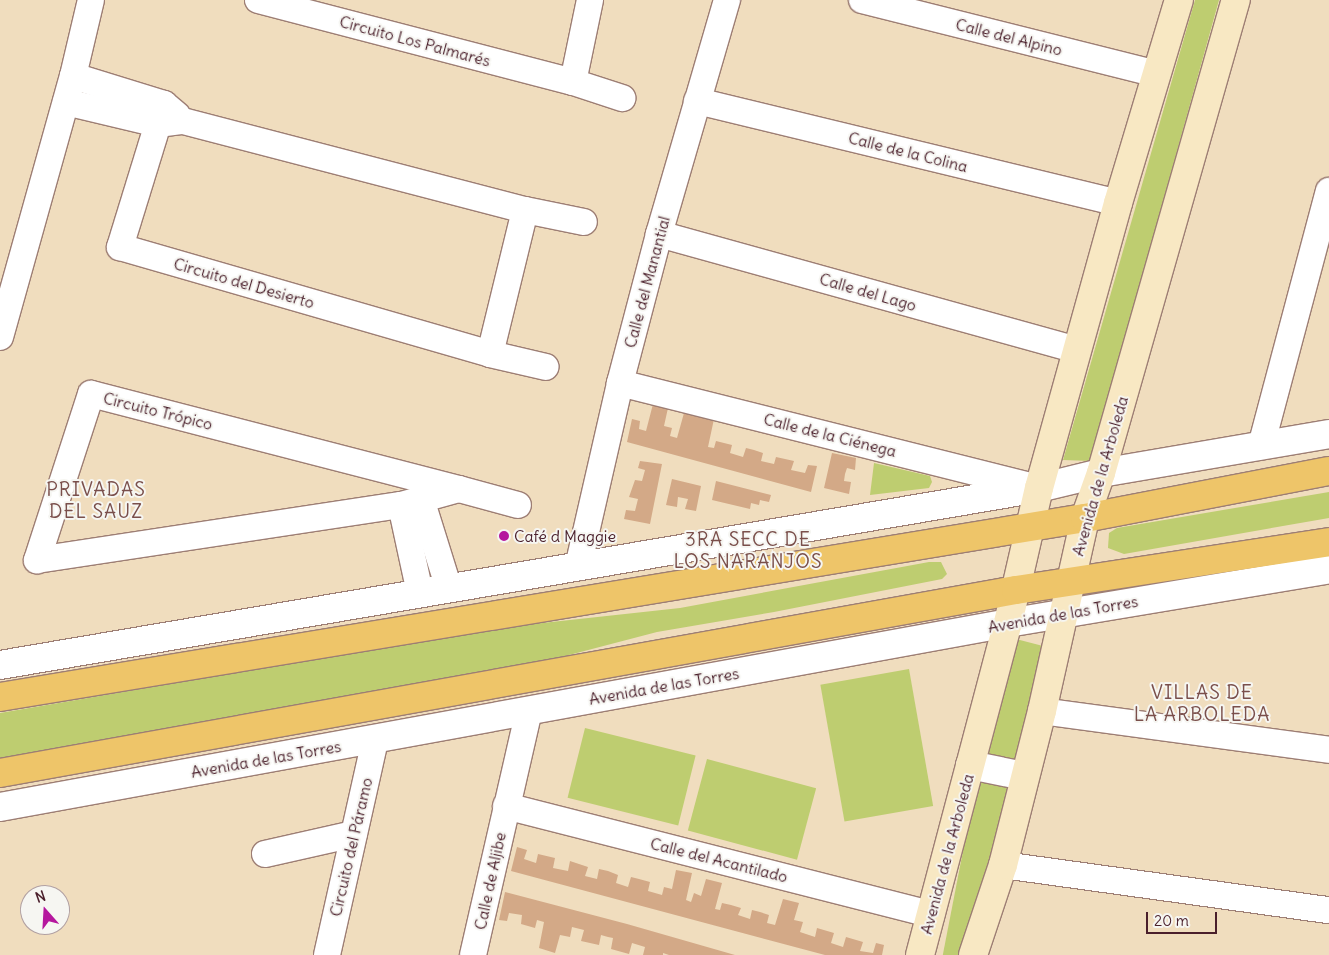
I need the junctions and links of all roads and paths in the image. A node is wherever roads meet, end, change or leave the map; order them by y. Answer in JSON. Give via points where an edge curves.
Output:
{"nodes":[{"id":1,"x":91,"y":0,"type":"edge"},
{"id":2,"x":258,"y":0,"type":"edge"},
{"id":3,"x":590,"y":0,"type":"edge"},
{"id":4,"x":727,"y":0,"type":"edge"},
{"id":5,"x":862,"y":0,"type":"edge"},
{"id":6,"x":1179,"y":0,"type":"edge"},
{"id":7,"x":1236,"y":0,"type":"edge"},
{"id":8,"x":1156,"y":74,"type":"junction"},
{"id":9,"x":72,"y":76,"type":"junction"},
{"id":10,"x":573,"y":82,"type":"junction"},
{"id":11,"x":622,"y":98,"type":"dead end"},
{"id":12,"x":697,"y":101,"type":"junction"},
{"id":13,"x":66,"y":102,"type":"junction"},
{"id":14,"x":161,"y":114,"type":"junction"},
{"id":15,"x":1329,"y":191,"type":"edge"},
{"id":16,"x":1118,"y":203,"type":"junction"},
{"id":17,"x":525,"y":210,"type":"junction"},
{"id":18,"x":584,"y":222,"type":"dead end"},
{"id":19,"x":659,"y":234,"type":"junction"},
{"id":20,"x":1318,"y":279,"type":"edge"},
{"id":21,"x":0,"y":337,"type":"edge"},
{"id":22,"x":1076,"y":350,"type":"junction"},
{"id":23,"x":490,"y":354,"type":"junction"},
{"id":24,"x":546,"y":367,"type":"dead end"},
{"id":25,"x":620,"y":383,"type":"junction"},
{"id":26,"x":1329,"y":434,"type":"edge"},
{"id":27,"x":1261,"y":446,"type":"junction"},
{"id":28,"x":1329,"y":471,"type":"edge"},
{"id":29,"x":1101,"y":473,"type":"junction"},
{"id":30,"x":1039,"y":488,"type":"junction"},
{"id":31,"x":459,"y":489,"type":"junction"},
{"id":32,"x":411,"y":502,"type":"junction"},
{"id":33,"x":518,"y":505,"type":"dead end"},
{"id":34,"x":1085,"y":518,"type":"junction"},
{"id":35,"x":1029,"y":527,"type":"junction"},
{"id":36,"x":1329,"y":542,"type":"edge"},
{"id":37,"x":578,"y":567,"type":"junction"},
{"id":38,"x":1329,"y":569,"type":"edge"},
{"id":39,"x":1070,"y":584,"type":"junction"},
{"id":40,"x":449,"y":589,"type":"junction"},
{"id":41,"x":1016,"y":590,"type":"junction"},
{"id":42,"x":420,"y":593,"type":"junction"},
{"id":43,"x":1062,"y":613,"type":"junction"},
{"id":44,"x":1008,"y":623,"type":"junction"},
{"id":45,"x":0,"y":665,"type":"edge"},
{"id":46,"x":0,"y":697,"type":"edge"},
{"id":47,"x":529,"y":711,"type":"junction"},
{"id":48,"x":1042,"y":711,"type":"junction"},
{"id":49,"x":375,"y":740,"type":"junction"},
{"id":50,"x":1329,"y":750,"type":"edge"},
{"id":51,"x":970,"y":766,"type":"junction"},
{"id":52,"x":0,"y":773,"type":"edge"},
{"id":53,"x":1024,"y":776,"type":"junction"},
{"id":54,"x":506,"y":806,"type":"junction"},
{"id":55,"x":0,"y":807,"type":"edge"},
{"id":56,"x":354,"y":834,"type":"junction"},
{"id":57,"x":265,"y":854,"type":"dead end"},
{"id":58,"x":1003,"y":865,"type":"junction"},
{"id":59,"x":1329,"y":910,"type":"edge"},
{"id":60,"x":931,"y":914,"type":"junction"},
{"id":61,"x":327,"y":955,"type":"edge"},
{"id":62,"x":474,"y":955,"type":"edge"},
{"id":63,"x":920,"y":955,"type":"edge"},
{"id":64,"x":973,"y":955,"type":"edge"}],
"edges":[{"from":1,"to":9,"type":"street"},
{"from":2,"to":10,"type":"street","name":"Circuito Los Palmarés"},
{"from":3,"to":10,"type":"street"},
{"from":4,"to":12,"type":"street","name":"Calle del Manantial"},
{"from":5,"to":8,"type":"street","name":"Calle del Alpino"},
{"from":6,"to":8,"type":"main road","name":"Avenida de la Arboleda"},
{"from":7,"to":29,"type":"main road","name":"Avenida de la Arboleda"},
{"from":8,"to":16,"type":"main road","name":"Avenida de la Arboleda"},
{"from":9,"to":13,"type":"street"},
{"from":9,"to":14,"type":"street"},
{"from":10,"to":11,"type":"street","name":"Circuito Los Palmarés"},
{"from":12,"to":16,"type":"street","name":"Calle de la Colina"},
{"from":12,"to":19,"type":"street","name":"Calle del Manantial"},
{"from":13,"to":14,"type":"street"},
{"from":13,"to":21,"type":"street"},
{"from":14,"to":17,"type":"street"},
{"from":14,"to":23,"type":"street","name":"Circuito del Desierto","via":[[120,247]]},
{"from":15,"to":20,"type":"street"},
{"from":16,"to":22,"type":"main road","name":"Avenida de la Arboleda"},
{"from":17,"to":18,"type":"street"},
{"from":17,"to":23,"type":"street"},
{"from":19,"to":22,"type":"street","name":"Calle del Lago"},
{"from":19,"to":25,"type":"street","name":"Calle del Manantial"},
{"from":20,"to":27,"type":"street"},
{"from":22,"to":30,"type":"main road","name":"Avenida de la Arboleda"},
{"from":23,"to":24,"type":"street","name":"Circuito del Desierto"},
{"from":25,"to":30,"type":"street","name":"Calle de la Ciénega"},
{"from":25,"to":37,"type":"street","name":"Calle del Manantial"},
{"from":26,"to":27,"type":"street"},
{"from":27,"to":29,"type":"street"},
{"from":28,"to":34,"type":"main road"},
{"from":29,"to":30,"type":"street"},
{"from":29,"to":34,"type":"main road","name":"Avenida de la Arboleda"},
{"from":30,"to":35,"type":"main road","name":"Avenida de la Arboleda"},
{"from":30,"to":37,"type":"street"},
{"from":31,"to":32,"type":"street","name":"Circuito Trópico"},
{"from":31,"to":32,"type":"street","name":"Circuito Trópico","via":[[90,394],[37,560]]},
{"from":31,"to":33,"type":"street","name":"Circuito Trópico"},
{"from":32,"to":40,"type":"street"},
{"from":32,"to":42,"type":"street"},
{"from":34,"to":35,"type":"main road"},
{"from":34,"to":39,"type":"main road","name":"Avenida de la Arboleda"},
{"from":35,"to":41,"type":"main road","name":"Avenida de la Arboleda"},
{"from":35,"to":46,"type":"main road"},
{"from":36,"to":39,"type":"main road","name":"Avenida de las Torres"},
{"from":37,"to":40,"type":"street"},
{"from":38,"to":43,"type":"street","name":"Avenida de las Torres"},
{"from":39,"to":41,"type":"main road","name":"Avenida de las Torres"},
{"from":39,"to":43,"type":"main road","name":"Avenida de la Arboleda"},
{"from":40,"to":42,"type":"street"},
{"from":41,"to":44,"type":"main road","name":"Avenida de la Arboleda"},
{"from":41,"to":52,"type":"main road","name":"Avenida de las Torres"},
{"from":42,"to":45,"type":"street"},
{"from":43,"to":44,"type":"street","name":"Avenida de las Torres"},
{"from":43,"to":48,"type":"main road","name":"Avenida de la Arboleda"},
{"from":44,"to":47,"type":"street","name":"Avenida de las Torres"},
{"from":44,"to":51,"type":"main road","name":"Avenida de la Arboleda"},
{"from":47,"to":49,"type":"street","name":"Avenida de las Torres"},
{"from":47,"to":54,"type":"street","name":"Calle de Aljibe"},
{"from":48,"to":50,"type":"street"},
{"from":48,"to":53,"type":"main road","name":"Avenida de la Arboleda"},
{"from":49,"to":55,"type":"street","name":"Avenida de las Torres"},
{"from":49,"to":56,"type":"street","name":"Circuito del Páramo"},
{"from":51,"to":53,"type":"street"},
{"from":51,"to":60,"type":"main road","name":"Avenida de la Arboleda"},
{"from":53,"to":58,"type":"main road","name":"Avenida de la Arboleda"},
{"from":54,"to":60,"type":"street","name":"Calle del Acantilado"},
{"from":54,"to":62,"type":"street","name":"Calle de Aljibe"},
{"from":56,"to":57,"type":"street"},
{"from":56,"to":61,"type":"street","name":"Circuito del Páramo"},
{"from":58,"to":59,"type":"street"},
{"from":58,"to":64,"type":"main road","name":"Avenida de la Arboleda"},
{"from":60,"to":63,"type":"main road","name":"Avenida de la Arboleda"}]}
